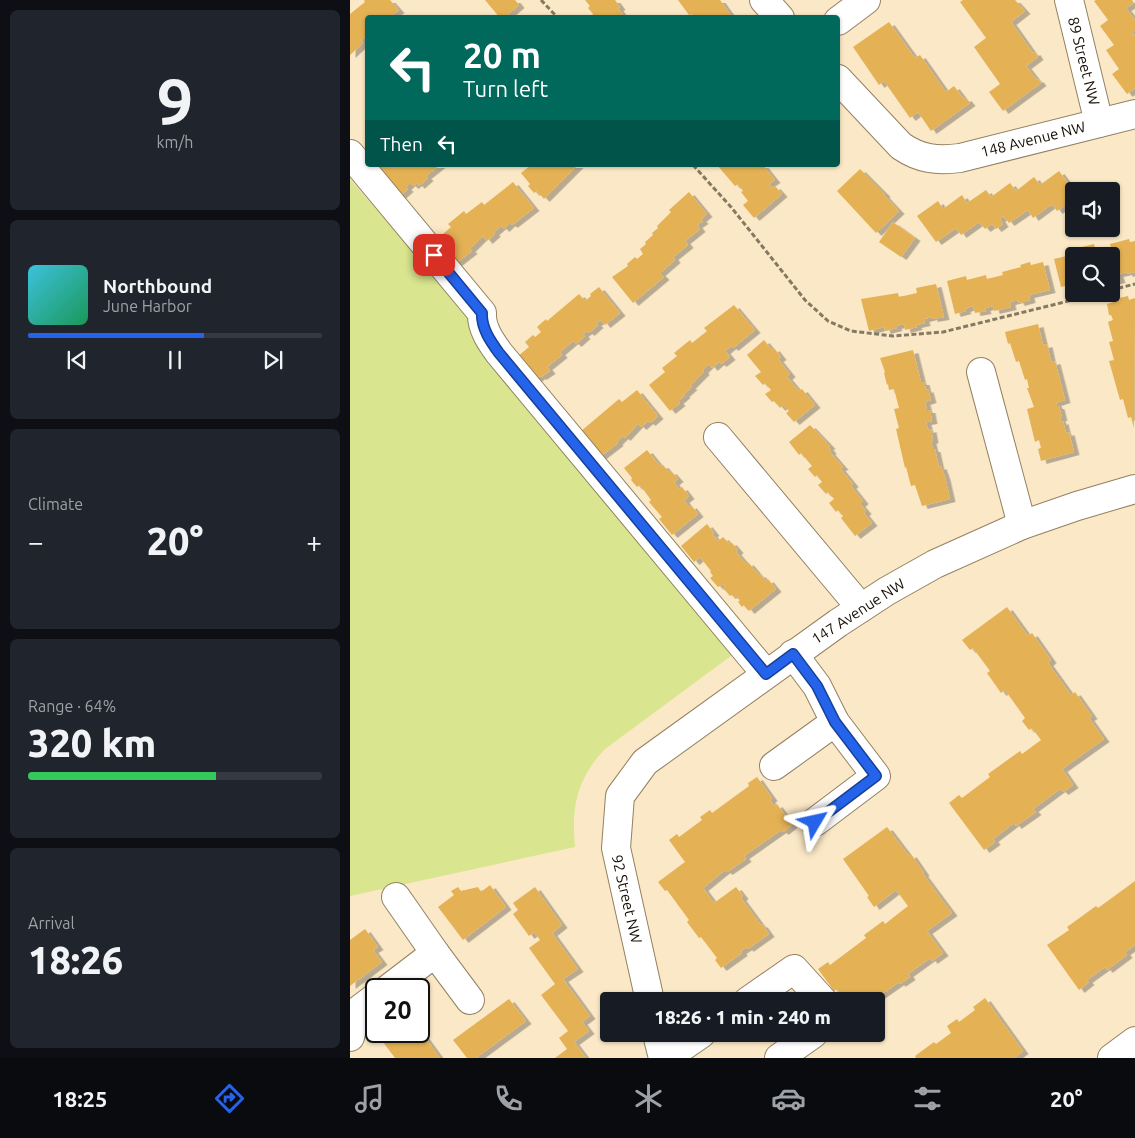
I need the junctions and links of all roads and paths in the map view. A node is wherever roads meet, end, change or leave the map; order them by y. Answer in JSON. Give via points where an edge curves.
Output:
{"nodes":[{"id":1,"x":541,"y":0,"type":"edge"},
{"id":2,"x":764,"y":0,"type":"edge"},
{"id":3,"x":866,"y":0,"type":"edge"},
{"id":4,"x":1069,"y":0,"type":"edge"},
{"id":5,"x":555,"y":15,"type":"edge"},
{"id":6,"x":777,"y":15,"type":"edge"},
{"id":7,"x":840,"y":20,"type":"edge"},
{"id":8,"x":840,"y":81,"type":"edge"},
{"id":9,"x":1135,"y":114,"type":"edge"},
{"id":10,"x":1099,"y":122,"type":"junction"},
{"id":11,"x":350,"y":154,"type":"edge"},
{"id":12,"x":695,"y":167,"type":"edge"},
{"id":13,"x":1135,"y":284,"type":"edge"},
{"id":14,"x":1120,"y":288,"type":"edge"},
{"id":15,"x":1065,"y":302,"type":"edge"},
{"id":16,"x":981,"y":372,"type":"dead end"},
{"id":17,"x":718,"y":437,"type":"dead end"},
{"id":18,"x":1135,"y":489,"type":"edge"},
{"id":19,"x":1022,"y":524,"type":"junction"},
{"id":20,"x":860,"y":608,"type":"junction"},
{"id":21,"x":793,"y":654,"type":"junction"},
{"id":22,"x":766,"y":674,"type":"junction"},
{"id":23,"x":835,"y":722,"type":"junction"},
{"id":24,"x":774,"y":766,"type":"dead end"},
{"id":25,"x":620,"y":796,"type":"joint"},
{"id":26,"x":815,"y":822,"type":"dead end"},
{"id":27,"x":396,"y":897,"type":"dead end"},
{"id":28,"x":435,"y":953,"type":"junction"},
{"id":29,"x":402,"y":978,"type":"edge"},
{"id":30,"x":648,"y":992,"type":"edge"},
{"id":31,"x":761,"y":992,"type":"edge"},
{"id":32,"x":815,"y":992,"type":"edge"},
{"id":33,"x":470,"y":1000,"type":"dead end"},
{"id":34,"x":365,"y":1005,"type":"edge"},
{"id":35,"x":350,"y":1037,"type":"edge"},
{"id":36,"x":1135,"y":1041,"type":"edge"},
{"id":37,"x":660,"y":1042,"type":"edge"},
{"id":38,"x":689,"y":1042,"type":"edge"},
{"id":39,"x":802,"y":1042,"type":"edge"},
{"id":40,"x":665,"y":1058,"type":"edge"},
{"id":41,"x":779,"y":1058,"type":"edge"},
{"id":42,"x":1112,"y":1058,"type":"edge"}],
"edges":[{"from":1,"to":5,"type":"path"},
{"from":2,"to":6,"type":"street"},
{"from":3,"to":7,"type":"street"},
{"from":4,"to":10,"type":"street","name":"89 Street NW"},
{"from":8,"to":10,"type":"street","name":"148 Avenue NW","via":[[901,146],[910,153],[931,159],[960,158]]},
{"from":9,"to":10,"type":"street","name":"148 Avenue NW"},
{"from":11,"to":22,"type":"street","via":[[482,313],[485,330],[499,353]]},
{"from":12,"to":15,"type":"path","via":[[809,305],[828,321],[851,331],[893,336],[943,332]]},
{"from":13,"to":14,"type":"path"},
{"from":16,"to":19,"type":"street"},
{"from":17,"to":20,"type":"street"},
{"from":18,"to":19,"type":"street","name":"147 Avenue NW"},
{"from":19,"to":20,"type":"street","name":"147 Avenue NW","via":[[935,564]]},
{"from":20,"to":21,"type":"street","name":"147 Avenue NW"},
{"from":21,"to":22,"type":"street","name":"147 Avenue NW"},
{"from":21,"to":23,"type":"street","via":[[817,686]]},
{"from":22,"to":25,"type":"street","name":"147 Avenue NW","via":[[645,762]]},
{"from":23,"to":24,"type":"street"},
{"from":23,"to":26,"type":"street","via":[[876,776]]},
{"from":25,"to":30,"type":"street","name":"92 Street NW","via":[[616,848]]},
{"from":27,"to":28,"type":"street"},
{"from":28,"to":29,"type":"street"},
{"from":28,"to":33,"type":"street"},
{"from":31,"to":32,"type":"street","via":[[794,969]]},
{"from":34,"to":35,"type":"street","via":[[356,1012]]},
{"from":36,"to":42,"type":"street"},
{"from":37,"to":40,"type":"street"},
{"from":38,"to":40,"type":"street"},
{"from":39,"to":41,"type":"street"}]}
